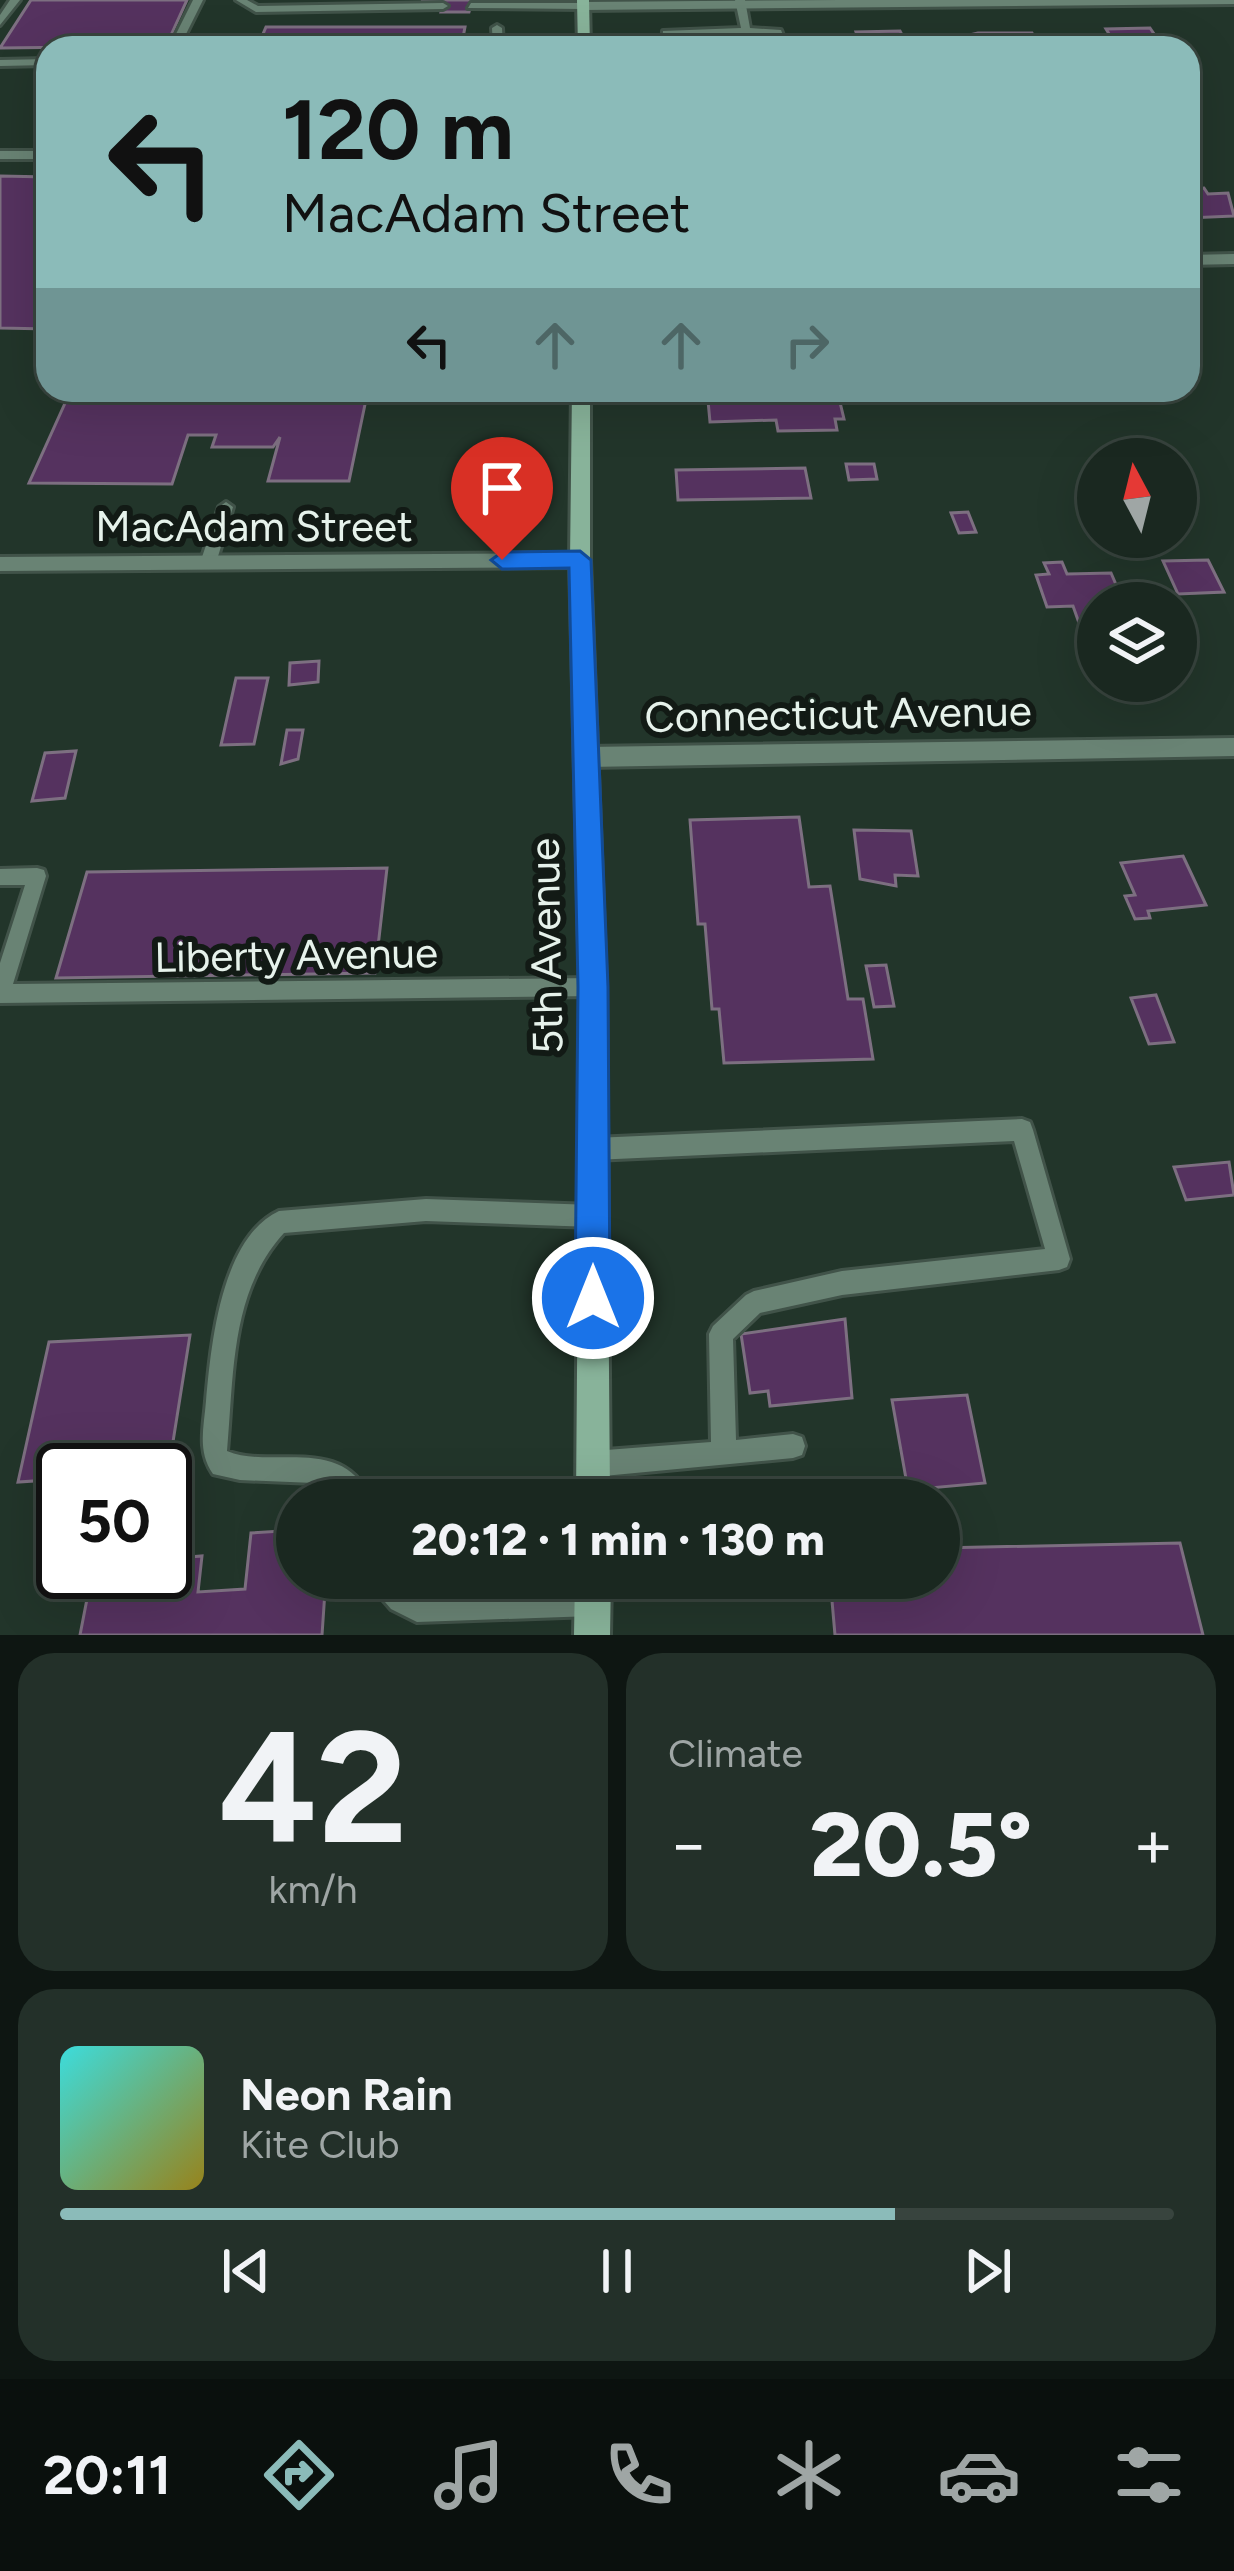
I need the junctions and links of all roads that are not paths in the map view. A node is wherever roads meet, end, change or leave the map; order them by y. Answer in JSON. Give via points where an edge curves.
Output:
{"nodes":[{"id":1,"x":15,"y":0,"type":"edge"},
{"id":2,"x":198,"y":0,"type":"edge"},
{"id":3,"x":241,"y":0,"type":"edge"},
{"id":4,"x":1234,"y":0,"type":"edge"},
{"id":5,"x":583,"y":3,"type":"edge"},
{"id":6,"x":741,"y":3,"type":"edge"},
{"id":7,"x":443,"y":6,"type":"dead end"},
{"id":8,"x":471,"y":6,"type":"dead end"},
{"id":9,"x":0,"y":22,"type":"edge"},
{"id":10,"x":497,"y":28,"type":"dead end"},
{"id":11,"x":746,"y":31,"type":"junction"},
{"id":12,"x":180,"y":36,"type":"edge"},
{"id":13,"x":497,"y":36,"type":"edge"},
{"id":14,"x":584,"y":36,"type":"edge"},
{"id":15,"x":666,"y":36,"type":"edge"},
{"id":16,"x":779,"y":36,"type":"edge"},
{"id":17,"x":36,"y":62,"type":"edge"},
{"id":18,"x":0,"y":63,"type":"edge"},
{"id":19,"x":0,"y":154,"type":"edge"},
{"id":20,"x":36,"y":154,"type":"edge"},
{"id":21,"x":1234,"y":259,"type":"edge"},
{"id":22,"x":1200,"y":260,"type":"edge"},
{"id":23,"x":580,"y":402,"type":"edge"},
{"id":24,"x":226,"y":507,"type":"dead end"},
{"id":25,"x":580,"y":560,"type":"junction"},
{"id":26,"x":208,"y":562,"type":"junction"},
{"id":27,"x":0,"y":564,"type":"edge"},
{"id":28,"x":1234,"y":747,"type":"edge"},
{"id":29,"x":587,"y":757,"type":"junction"},
{"id":30,"x":0,"y":878,"type":"edge"},
{"id":31,"x":593,"y":987,"type":"junction"},
{"id":32,"x":0,"y":994,"type":"edge"},
{"id":33,"x":594,"y":1150,"type":"junction"},
{"id":34,"x":593,"y":1216,"type":"junction"},
{"id":35,"x":793,"y":1446,"type":"dead end"},
{"id":36,"x":724,"y":1454,"type":"junction"},
{"id":37,"x":593,"y":1464,"type":"junction"},
{"id":38,"x":338,"y":1479,"type":"edge"},
{"id":39,"x":593,"y":1479,"type":"edge"},
{"id":40,"x":399,"y":1599,"type":"edge"},
{"id":41,"x":592,"y":1605,"type":"edge"}],
"edges":[{"from":1,"to":9,"type":"lane"},
{"from":2,"to":12,"type":"lane"},
{"from":3,"to":7,"type":"lane","via":[[256,9]]},
{"from":4,"to":6,"type":"street"},
{"from":5,"to":6,"type":"street"},
{"from":5,"to":8,"type":"lane"},
{"from":5,"to":14,"type":"main road"},
{"from":6,"to":11,"type":"lane"},
{"from":10,"to":13,"type":"lane"},
{"from":11,"to":15,"type":"lane"},
{"from":11,"to":16,"type":"lane"},
{"from":17,"to":18,"type":"lane"},
{"from":19,"to":20,"type":"street"},
{"from":21,"to":22,"type":"street"},
{"from":23,"to":25,"type":"main road","name":"5th Avenue"},
{"from":24,"to":26,"type":"lane"},
{"from":25,"to":26,"type":"street","name":"MacAdam Street"},
{"from":25,"to":29,"type":"main road","name":"5th Avenue"},
{"from":26,"to":27,"type":"street","name":"MacAdam Street"},
{"from":28,"to":29,"type":"street","name":"Connecticut Avenue"},
{"from":29,"to":31,"type":"main road","name":"5th Avenue"},
{"from":30,"to":32,"type":"lane","via":[[38,876]]},
{"from":31,"to":32,"type":"lane","name":"Liberty Avenue"},
{"from":31,"to":33,"type":"main road","name":"5th Avenue"},
{"from":33,"to":34,"type":"main road","name":"5th Avenue"},
{"from":33,"to":36,"type":"lane","via":[[1022,1130],[1059,1259],[842,1283],[754,1303],[721,1334]]},
{"from":34,"to":37,"type":"main road","name":"5th Avenue"},
{"from":34,"to":38,"type":"lane","via":[[426,1210],[279,1222],[261,1237],[237,1280],[214,1454],[222,1465],[310,1467]]},
{"from":35,"to":36,"type":"lane"},
{"from":36,"to":37,"type":"lane"},
{"from":37,"to":39,"type":"main road","name":"5th Avenue"},
{"from":40,"to":41,"type":"lane","via":[[417,1609]]}]}
